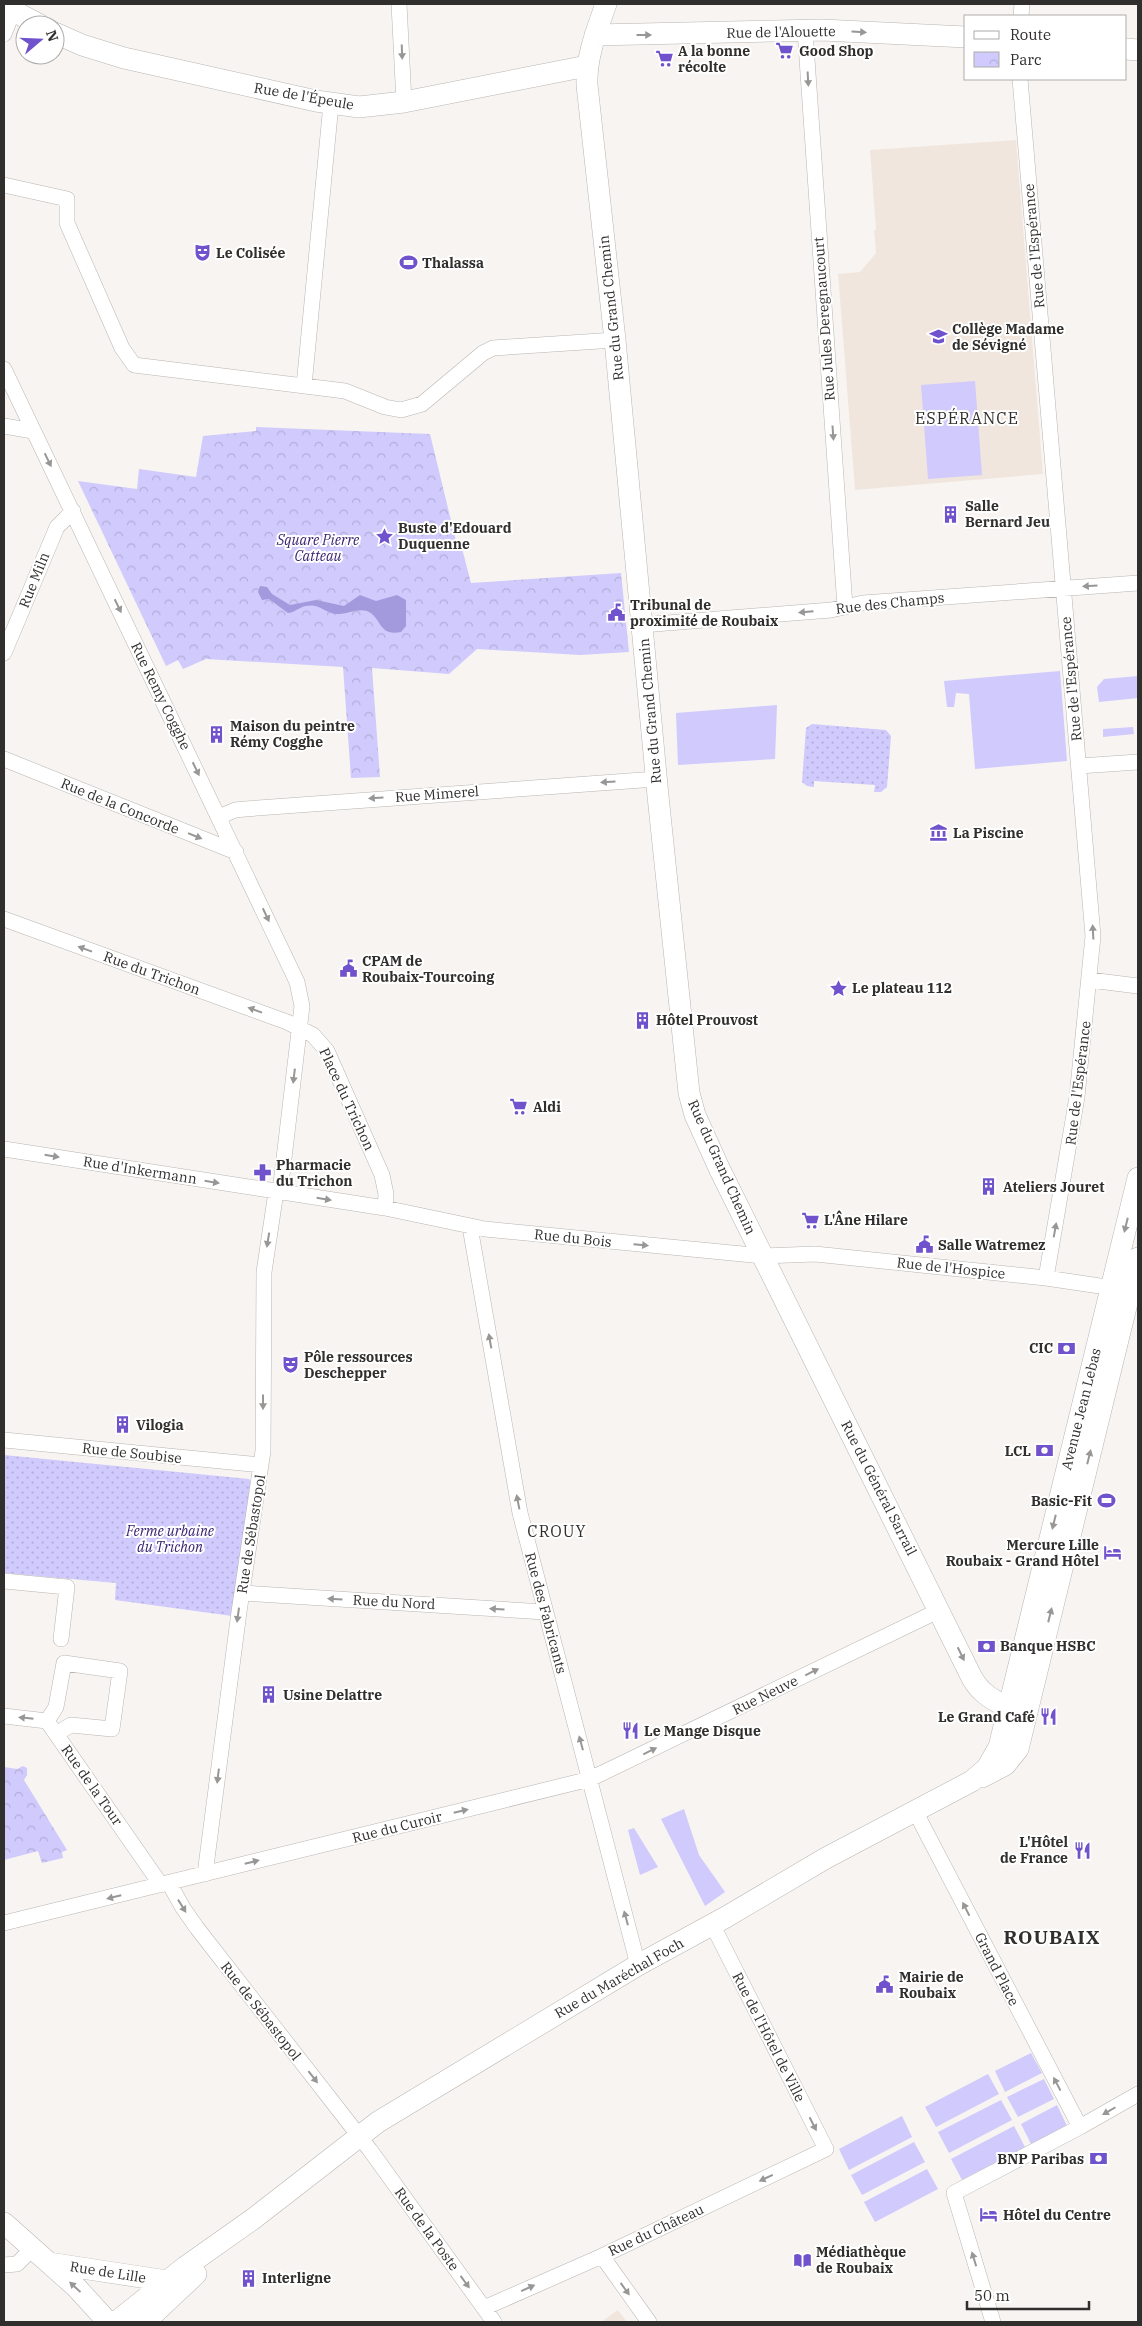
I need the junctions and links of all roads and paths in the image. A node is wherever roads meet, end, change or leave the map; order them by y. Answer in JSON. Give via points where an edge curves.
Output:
{"nodes":[{"id":1,"x":400,"y":4,"type":"edge"},
{"id":2,"x":606,"y":4,"type":"edge"},
{"id":3,"x":11,"y":7,"type":"edge"},
{"id":4,"x":24,"y":15,"type":"edge"},
{"id":5,"x":805,"y":30,"type":"junction"},
{"id":6,"x":4,"y":34,"type":"edge"},
{"id":7,"x":595,"y":35,"type":"junction"},
{"id":8,"x":65,"y":37,"type":"edge"},
{"id":9,"x":964,"y":37,"type":"edge"},
{"id":10,"x":587,"y":66,"type":"junction"},
{"id":11,"x":1020,"y":80,"type":"edge"},
{"id":12,"x":404,"y":102,"type":"junction"},
{"id":13,"x":331,"y":104,"type":"junction"},
{"id":14,"x":4,"y":185,"type":"edge"},
{"id":15,"x":614,"y":340,"type":"junction"},
{"id":16,"x":4,"y":369,"type":"edge"},
{"id":17,"x":304,"y":386,"type":"junction"},
{"id":18,"x":4,"y":426,"type":"edge"},
{"id":19,"x":33,"y":431,"type":"junction"},
{"id":20,"x":73,"y":511,"type":"junction"},
{"id":21,"x":1138,"y":583,"type":"edge"},
{"id":22,"x":1063,"y":588,"type":"junction"},
{"id":23,"x":845,"y":607,"type":"junction"},
{"id":24,"x":642,"y":625,"type":"junction"},
{"id":25,"x":4,"y":653,"type":"edge"},
{"id":26,"x":4,"y":759,"type":"edge"},
{"id":27,"x":1138,"y":762,"type":"edge"},
{"id":28,"x":1079,"y":766,"type":"junction"},
{"id":29,"x":656,"y":779,"type":"junction"},
{"id":30,"x":219,"y":817,"type":"junction"},
{"id":31,"x":236,"y":852,"type":"junction"},
{"id":32,"x":4,"y":919,"type":"edge"},
{"id":33,"x":1090,"y":980,"type":"junction"},
{"id":34,"x":1138,"y":986,"type":"edge"},
{"id":35,"x":300,"y":1028,"type":"junction"},
{"id":36,"x":4,"y":1149,"type":"edge"},
{"id":37,"x":1138,"y":1178,"type":"edge"},
{"id":38,"x":278,"y":1192,"type":"junction"},
{"id":39,"x":385,"y":1208,"type":"junction"},
{"id":40,"x":470,"y":1227,"type":"junction"},
{"id":41,"x":763,"y":1256,"type":"junction"},
{"id":42,"x":1138,"y":1258,"type":"edge"},
{"id":43,"x":1046,"y":1278,"type":"junction"},
{"id":44,"x":1126,"y":1290,"type":"edge"},
{"id":45,"x":4,"y":1440,"type":"edge"},
{"id":46,"x":261,"y":1465,"type":"junction"},
{"id":47,"x":4,"y":1581,"type":"edge"},
{"id":48,"x":242,"y":1593,"type":"junction"},
{"id":49,"x":940,"y":1610,"type":"junction"},
{"id":50,"x":546,"y":1612,"type":"junction"},
{"id":51,"x":61,"y":1638,"type":"dead end"},
{"id":52,"x":1009,"y":1708,"type":"junction"},
{"id":53,"x":4,"y":1716,"type":"edge"},
{"id":54,"x":47,"y":1721,"type":"junction"},
{"id":55,"x":56,"y":1734,"type":"junction"},
{"id":56,"x":995,"y":1756,"type":"joint"},
{"id":57,"x":590,"y":1779,"type":"junction"},
{"id":58,"x":972,"y":1781,"type":"junction"},
{"id":59,"x":915,"y":1811,"type":"junction"},
{"id":60,"x":205,"y":1874,"type":"junction"},
{"id":61,"x":165,"y":1884,"type":"junction"},
{"id":62,"x":4,"y":1923,"type":"edge"},
{"id":63,"x":712,"y":1924,"type":"junction"},
{"id":64,"x":638,"y":1965,"type":"junction"},
{"id":65,"x":1138,"y":2094,"type":"edge"},
{"id":66,"x":1080,"y":2127,"type":"junction"},
{"id":67,"x":359,"y":2135,"type":"junction"},
{"id":68,"x":826,"y":2149,"type":"joint"},
{"id":69,"x":253,"y":2219,"type":"junction"},
{"id":70,"x":4,"y":2223,"type":"edge"},
{"id":71,"x":33,"y":2248,"type":"junction"},
{"id":72,"x":602,"y":2256,"type":"junction"},
{"id":73,"x":49,"y":2262,"type":"junction"},
{"id":74,"x":4,"y":2265,"type":"edge"},
{"id":75,"x":167,"y":2281,"type":"junction"},
{"id":76,"x":484,"y":2308,"type":"junction"},
{"id":77,"x":108,"y":2322,"type":"edge"},
{"id":78,"x":116,"y":2322,"type":"edge"},
{"id":79,"x":145,"y":2322,"type":"edge"},
{"id":80,"x":494,"y":2322,"type":"edge"},
{"id":81,"x":649,"y":2322,"type":"edge"},
{"id":82,"x":993,"y":2322,"type":"edge"}],
"edges":[{"from":1,"to":12,"type":"street","one_way":true},
{"from":2,"to":7,"type":"main road","name":"Rue du Grand Chemin"},
{"from":3,"to":4,"type":"main road"},
{"from":3,"to":6,"type":"street"},
{"from":7,"to":5,"type":"main road","name":"Rue de l'Alouette","one_way":true},
{"from":5,"to":9,"type":"main road","name":"Rue de l'Alouette","one_way":true},
{"from":5,"to":23,"type":"street","name":"Rue Jules Deregnaucourt","one_way":true},
{"from":7,"to":10,"type":"main road","name":"Rue du Grand Chemin"},
{"from":8,"to":13,"type":"main road","name":"Rue de l'Épeule","via":[[124,58]]},
{"from":10,"to":12,"type":"main road","name":"Rue de l'Épeule"},
{"from":10,"to":15,"type":"main road","name":"Rue du Grand Chemin"},
{"from":11,"to":22,"type":"street","name":"Rue de l'Espérance"},
{"from":12,"to":13,"type":"main road","name":"Rue de l'Épeule","via":[[359,107]]},
{"from":13,"to":17,"type":"street"},
{"from":14,"to":17,"type":"street","via":[[67,199],[68,223],[122,348],[134,365]]},
{"from":15,"to":17,"type":"street","via":[[493,348],[482,353],[422,404],[401,410],[344,391]]},
{"from":15,"to":24,"type":"main road","name":"Rue du Grand Chemin"},
{"from":16,"to":19,"type":"street","name":"Rue Remy Cogghe"},
{"from":18,"to":19,"type":"street"},
{"from":19,"to":20,"type":"street","name":"Rue Remy Cogghe","one_way":true},
{"from":20,"to":25,"type":"street","name":"Rue Miln","via":[[57,527]]},
{"from":20,"to":30,"type":"street","name":"Rue Remy Cogghe","one_way":true},
{"from":21,"to":22,"type":"street","name":"Rue des Champs","one_way":true},
{"from":22,"to":23,"type":"street","name":"Rue des Champs"},
{"from":22,"to":28,"type":"street","name":"Rue de l'Espérance"},
{"from":23,"to":24,"type":"street","name":"Rue des Champs","one_way":true},
{"from":24,"to":29,"type":"main road","name":"Rue du Grand Chemin"},
{"from":26,"to":31,"type":"street","name":"Rue de la Concorde","one_way":true},
{"from":27,"to":28,"type":"street"},
{"from":33,"to":28,"type":"street","name":"Rue de l'Espérance","one_way":true,"via":[[1093,936]]},
{"from":29,"to":30,"type":"street","name":"Rue Mimerel","one_way":true,"via":[[255,808],[235,810]]},
{"from":29,"to":41,"type":"main road","name":"Rue du Grand Chemin","via":[[690,1099],[719,1168]]},
{"from":30,"to":31,"type":"street","name":"Rue Remy Cogghe"},
{"from":31,"to":35,"type":"street","name":"Rue Remy Cogghe","one_way":true,"via":[[297,982],[302,1002]]},
{"from":35,"to":32,"type":"street","name":"Rue du Trichon","one_way":true},
{"from":33,"to":34,"type":"street"},
{"from":43,"to":33,"type":"street","name":"Rue de l'Espérance","one_way":true,"via":[[1073,1129]]},
{"from":35,"to":38,"type":"street","name":"Place du Trichon","one_way":true},
{"from":35,"to":39,"type":"street","name":"Place du Trichon","via":[[319,1040],[330,1057],[382,1175]]},
{"from":36,"to":38,"type":"street","name":"Rue d'Inkermann","one_way":true},
{"from":37,"to":44,"type":"main road","name":"Avenue Jean Lebas","one_way":true},
{"from":38,"to":39,"type":"street","one_way":true},
{"from":38,"to":46,"type":"street","name":"Rue de Sébastopol","one_way":true,"via":[[264,1272]]},
{"from":39,"to":40,"type":"street","name":"Rue du Bois"},
{"from":40,"to":41,"type":"street","name":"Rue du Bois","one_way":true},
{"from":50,"to":40,"type":"street","name":"Rue des Fabricants","one_way":true,"via":[[517,1497]]},
{"from":41,"to":43,"type":"street","name":"Rue de l'Hospice","via":[[816,1254]]},
{"from":41,"to":49,"type":"main road","name":"Rue du Général Sarrail"},
{"from":42,"to":44,"type":"main road","name":"Avenue Jean Lebas"},
{"from":43,"to":44,"type":"street","name":"Rue de l'Hospice"},
{"from":44,"to":52,"type":"main road","name":"Avenue Jean Lebas","one_way":true},
{"from":58,"to":44,"type":"main road","name":"Avenue Jean Lebas","one_way":true,"via":[[1006,1765],[1018,1749]]},
{"from":45,"to":46,"type":"street","name":"Rue de Soubise"},
{"from":46,"to":48,"type":"street","name":"Rue de Sébastopol"},
{"from":47,"to":51,"type":"street","via":[[66,1587]]},
{"from":50,"to":48,"type":"street","name":"Rue du Nord","one_way":true},
{"from":48,"to":60,"type":"street","name":"Rue de Sébastopol","one_way":true},
{"from":49,"to":52,"type":"main road","name":"Rue du Général Sarrail","one_way":true,"via":[[980,1691]]},
{"from":57,"to":49,"type":"street","name":"Rue Neuve","one_way":true},
{"from":57,"to":50,"type":"street","name":"Rue des Fabricants","one_way":true},
{"from":52,"to":56,"type":"main road","name":"Avenue Jean Lebas"},
{"from":54,"to":53,"type":"street","one_way":true},
{"from":54,"to":55,"type":"street","name":"Rue de la Tour"},
{"from":54,"to":55,"type":"street","via":[[56,1707],[64,1663],[120,1671],[112,1729],[71,1725]]},
{"from":55,"to":61,"type":"street","name":"Rue de la Tour"},
{"from":56,"to":58,"type":"main road","name":"Rue du Maréchal Foch"},
{"from":60,"to":57,"type":"street","name":"Rue du Curoir","one_way":true},
{"from":64,"to":57,"type":"street","name":"Rue des Fabricants","one_way":true},
{"from":58,"to":59,"type":"main road","name":"Rue du Maréchal Foch"},
{"from":59,"to":63,"type":"main road","name":"Rue du Maréchal Foch"},
{"from":66,"to":59,"type":"street","name":"Grand Place","one_way":true},
{"from":60,"to":61,"type":"street","name":"Rue du Curoir"},
{"from":61,"to":62,"type":"street","one_way":true},
{"from":61,"to":67,"type":"street","name":"Rue de Sébastopol","one_way":true},
{"from":63,"to":64,"type":"main road","name":"Rue du Maréchal Foch"},
{"from":63,"to":68,"type":"street","name":"Rue de l'Hôtel de Ville","one_way":true},
{"from":64,"to":67,"type":"main road","name":"Rue du Maréchal Foch"},
{"from":65,"to":66,"type":"street","one_way":true},
{"from":82,"to":66,"type":"street","one_way":true,"via":[[954,2193]]},
{"from":67,"to":69,"type":"main road","name":"Rue du Maréchal Foch"},
{"from":67,"to":76,"type":"street","name":"Rue de la Poste","one_way":true},
{"from":68,"to":72,"type":"street","name":"Rue du Château","one_way":true},
{"from":69,"to":75,"type":"main road","name":"Rue du Maréchal Foch"},
{"from":69,"to":79,"type":"main road","name":"Rue du Maréchal Foch"},
{"from":70,"to":71,"type":"main road","name":"Rue de Lille"},
{"from":71,"to":73,"type":"main road","name":"Rue de Lille"},
{"from":71,"to":74,"type":"street","via":[[17,2264]]},
{"from":76,"to":72,"type":"street","name":"Rue du Château","one_way":true},
{"from":72,"to":81,"type":"street","one_way":true},
{"from":73,"to":75,"type":"main road","name":"Rue de Lille"},
{"from":77,"to":73,"type":"main road","name":"Rue de Lille","one_way":true},
{"from":75,"to":78,"type":"main road","name":"Rue du Maréchal Foch"},
{"from":76,"to":80,"type":"street","name":"Rue de la Poste"}]}
